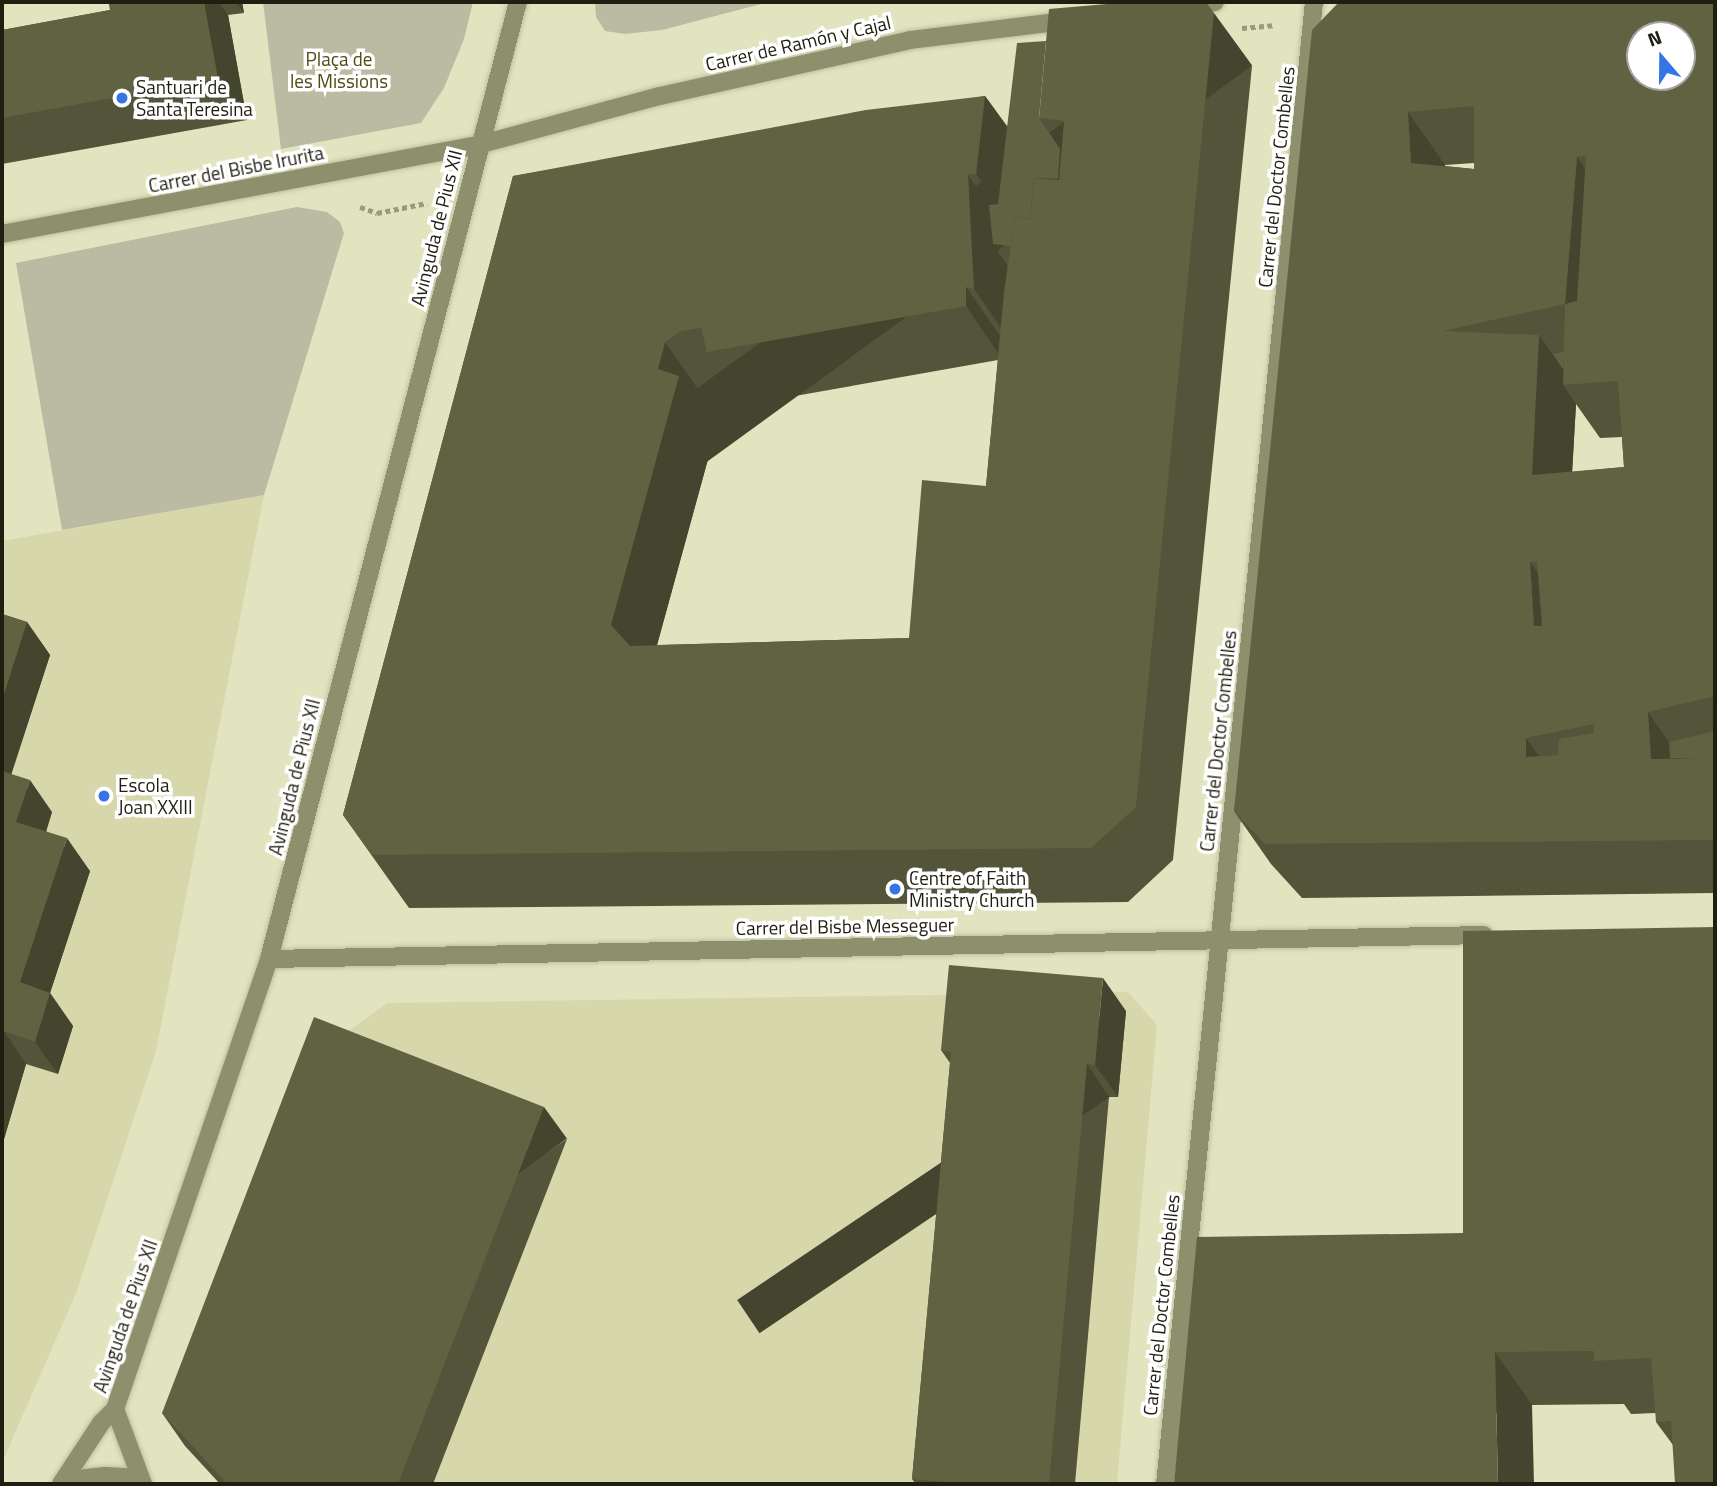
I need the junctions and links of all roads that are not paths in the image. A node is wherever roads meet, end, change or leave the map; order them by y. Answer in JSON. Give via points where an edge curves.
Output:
{"nodes":[{"id":1,"x":518,"y":2,"type":"edge"},
{"id":2,"x":1215,"y":2,"type":"edge"},
{"id":3,"x":1314,"y":2,"type":"edge"},
{"id":4,"x":1160,"y":9,"type":"edge"},
{"id":5,"x":1090,"y":17,"type":"edge"},
{"id":6,"x":478,"y":145,"type":"junction"},
{"id":7,"x":2,"y":233,"type":"edge"},
{"id":8,"x":1498,"y":934,"type":"edge"},
{"id":9,"x":1218,"y":940,"type":"junction"},
{"id":10,"x":269,"y":959,"type":"junction"},
{"id":11,"x":115,"y":1409,"type":"junction"},
{"id":12,"x":61,"y":1484,"type":"edge"},
{"id":13,"x":70,"y":1484,"type":"edge"},
{"id":14,"x":143,"y":1484,"type":"edge"},
{"id":15,"x":1165,"y":1484,"type":"edge"}],
"edges":[{"from":1,"to":6,"type":"street"},
{"from":2,"to":4,"type":"street"},
{"from":3,"to":9,"type":"street","name":"Carrer del Doctor Combelles"},
{"from":5,"to":6,"type":"street","name":"Carrer de Ramón y Cajal","via":[[909,40],[649,99]]},
{"from":6,"to":7,"type":"street","name":"Carrer del Bisbe Irurita"},
{"from":6,"to":10,"type":"street","name":"Avinguda de Pius XII"},
{"from":8,"to":9,"type":"street","name":"Carrer del Bisbe Messeguer"},
{"from":9,"to":10,"type":"street","name":"Carrer del Bisbe Messeguer"},
{"from":9,"to":15,"type":"street","name":"Carrer del Doctor Combelles"},
{"from":10,"to":11,"type":"street","name":"Avinguda de Pius XII"},
{"from":11,"to":12,"type":"street","name":"Avinguda de Pius XII"},
{"from":11,"to":14,"type":"street","name":"Avinguda de Pius XII"},
{"from":13,"to":14,"type":"street","via":[[105,1476]]}]}
